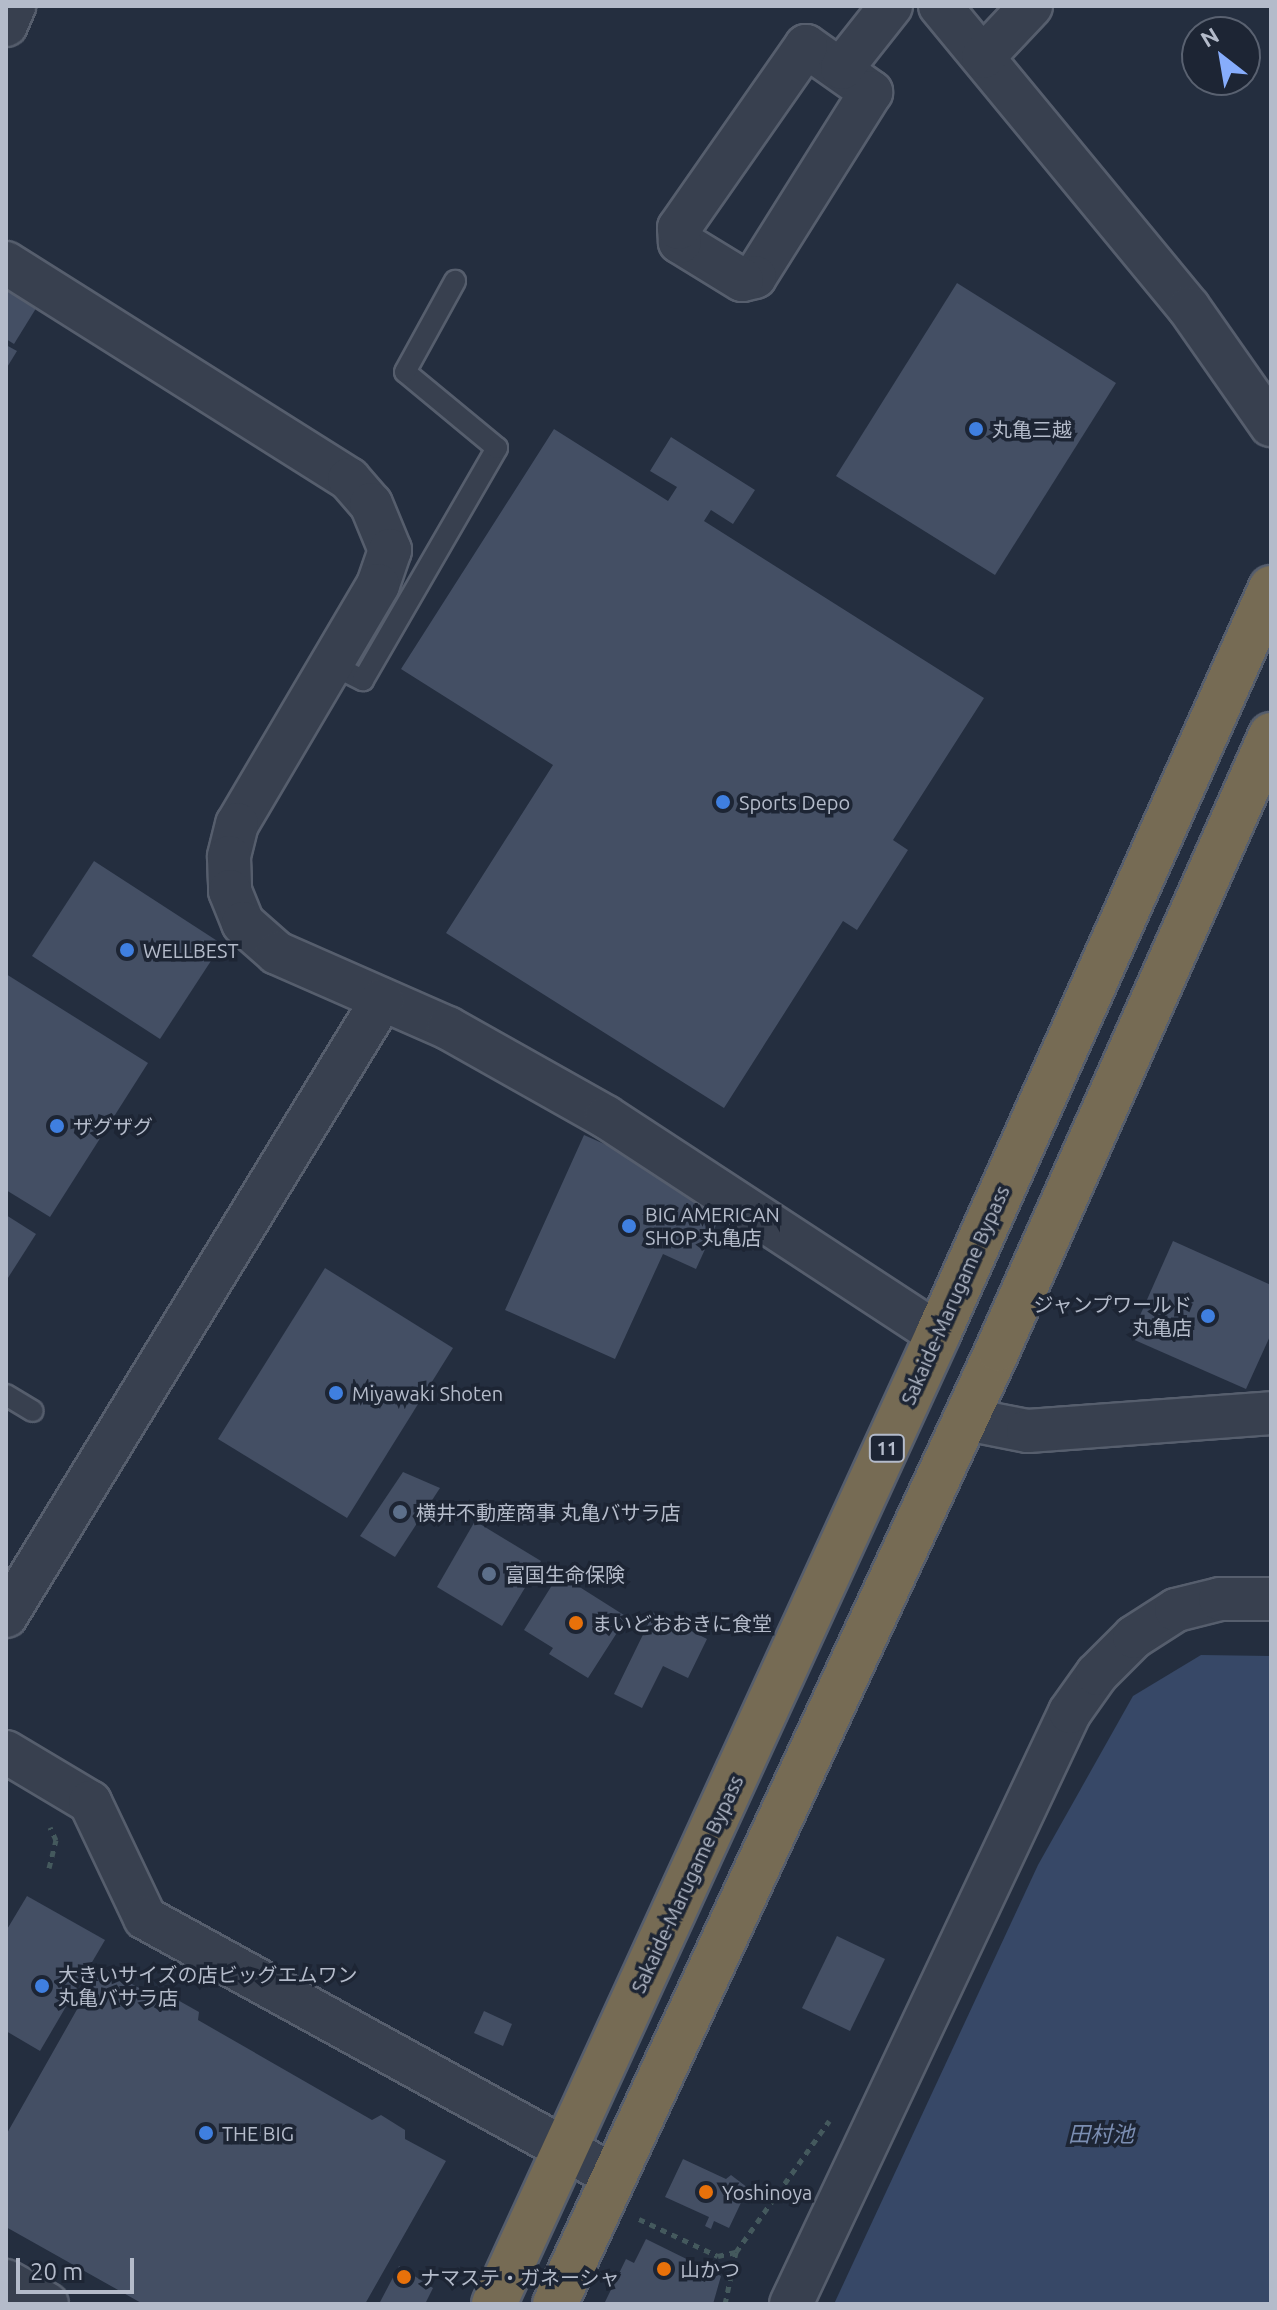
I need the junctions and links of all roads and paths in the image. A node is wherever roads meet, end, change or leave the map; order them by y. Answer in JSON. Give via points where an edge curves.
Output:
{"nodes":[{"id":1,"x":14,"y":6,"type":"edge"},
{"id":2,"x":891,"y":6,"type":"edge"},
{"id":3,"x":940,"y":6,"type":"edge"},
{"id":4,"x":1031,"y":6,"type":"edge"},
{"id":5,"x":6,"y":25,"type":"edge"},
{"id":6,"x":983,"y":57,"type":"junction"},
{"id":7,"x":842,"y":68,"type":"junction"},
{"id":8,"x":6,"y":263,"type":"edge"},
{"id":9,"x":455,"y":281,"type":"dead end"},
{"id":10,"x":1271,"y":425,"type":"edge"},
{"id":11,"x":1271,"y":588,"type":"edge"},
{"id":12,"x":331,"y":664,"type":"junction"},
{"id":13,"x":1271,"y":735,"type":"edge"},
{"id":14,"x":1262,"y":782,"type":"edge"},
{"id":15,"x":382,"y":1000,"type":"junction"},
{"id":16,"x":938,"y":1334,"type":"junction"},
{"id":17,"x":6,"y":1395,"type":"edge"},
{"id":18,"x":33,"y":1411,"type":"dead end"},
{"id":19,"x":1271,"y":1413,"type":"edge"},
{"id":20,"x":966,"y":1419,"type":"junction"},
{"id":21,"x":1271,"y":1599,"type":"edge"},
{"id":22,"x":6,"y":1616,"type":"edge"},
{"id":23,"x":6,"y":1752,"type":"edge"},
{"id":24,"x":48,"y":1821,"type":"dead end"},
{"id":25,"x":49,"y":1868,"type":"dead end"},
{"id":26,"x":833,"y":2115,"type":"dead end"},
{"id":27,"x":565,"y":2151,"type":"junction"},
{"id":28,"x":608,"y":2189,"type":"junction"},
{"id":29,"x":736,"y":2252,"type":"junction"},
{"id":30,"x":6,"y":2281,"type":"edge"},
{"id":31,"x":47,"y":2304,"type":"edge"},
{"id":32,"x":494,"y":2304,"type":"edge"},
{"id":33,"x":555,"y":2304,"type":"edge"},
{"id":34,"x":725,"y":2304,"type":"edge"},
{"id":35,"x":791,"y":2304,"type":"edge"}],
"edges":[{"from":1,"to":5,"type":"street"},
{"from":2,"to":7,"type":"street"},
{"from":3,"to":6,"type":"street"},
{"from":4,"to":6,"type":"street"},
{"from":6,"to":10,"type":"street","via":[[1189,308]]},
{"from":7,"to":7,"type":"street","via":[[806,46],[679,228],[680,242],[742,280],[755,277],[871,92]]},
{"from":8,"to":12,"type":"street","via":[[349,479],[371,504],[390,550],[378,585]]},
{"from":9,"to":12,"type":"lane","via":[[405,372],[497,448],[363,680]]},
{"from":11,"to":16,"type":"highway","name":"Sakaide-Marugame Bypass","number":"11"},
{"from":12,"to":15,"type":"street","via":[[237,824],[229,857],[230,891],[243,923],[277,953]]},
{"from":13,"to":14,"type":"highway"},
{"from":14,"to":20,"type":"highway"},
{"from":15,"to":16,"type":"street","via":[[448,1028],[606,1117]]},
{"from":15,"to":22,"type":"street"},
{"from":16,"to":27,"type":"highway","name":"Sakaide-Marugame Bypass","number":"11"},
{"from":17,"to":18,"type":"lane"},
{"from":19,"to":20,"type":"street","via":[[1028,1431]]},
{"from":20,"to":28,"type":"highway"},
{"from":21,"to":35,"type":"street","via":[[1220,1599],[1176,1610],[1134,1637],[1097,1674],[1070,1712]]},
{"from":23,"to":27,"type":"street","via":[[90,1802],[145,1918]]},
{"from":24,"to":25,"type":"path","via":[[56,1840]]},
{"from":26,"to":29,"type":"path"},
{"from":27,"to":28,"type":"street"},
{"from":27,"to":32,"type":"highway","name":"Sakaide-Marugame Bypass","number":"11"},
{"from":28,"to":29,"type":"path","via":[[718,2256]]},
{"from":28,"to":33,"type":"highway"},
{"from":29,"to":34,"type":"path"},
{"from":30,"to":31,"type":"street"}]}
